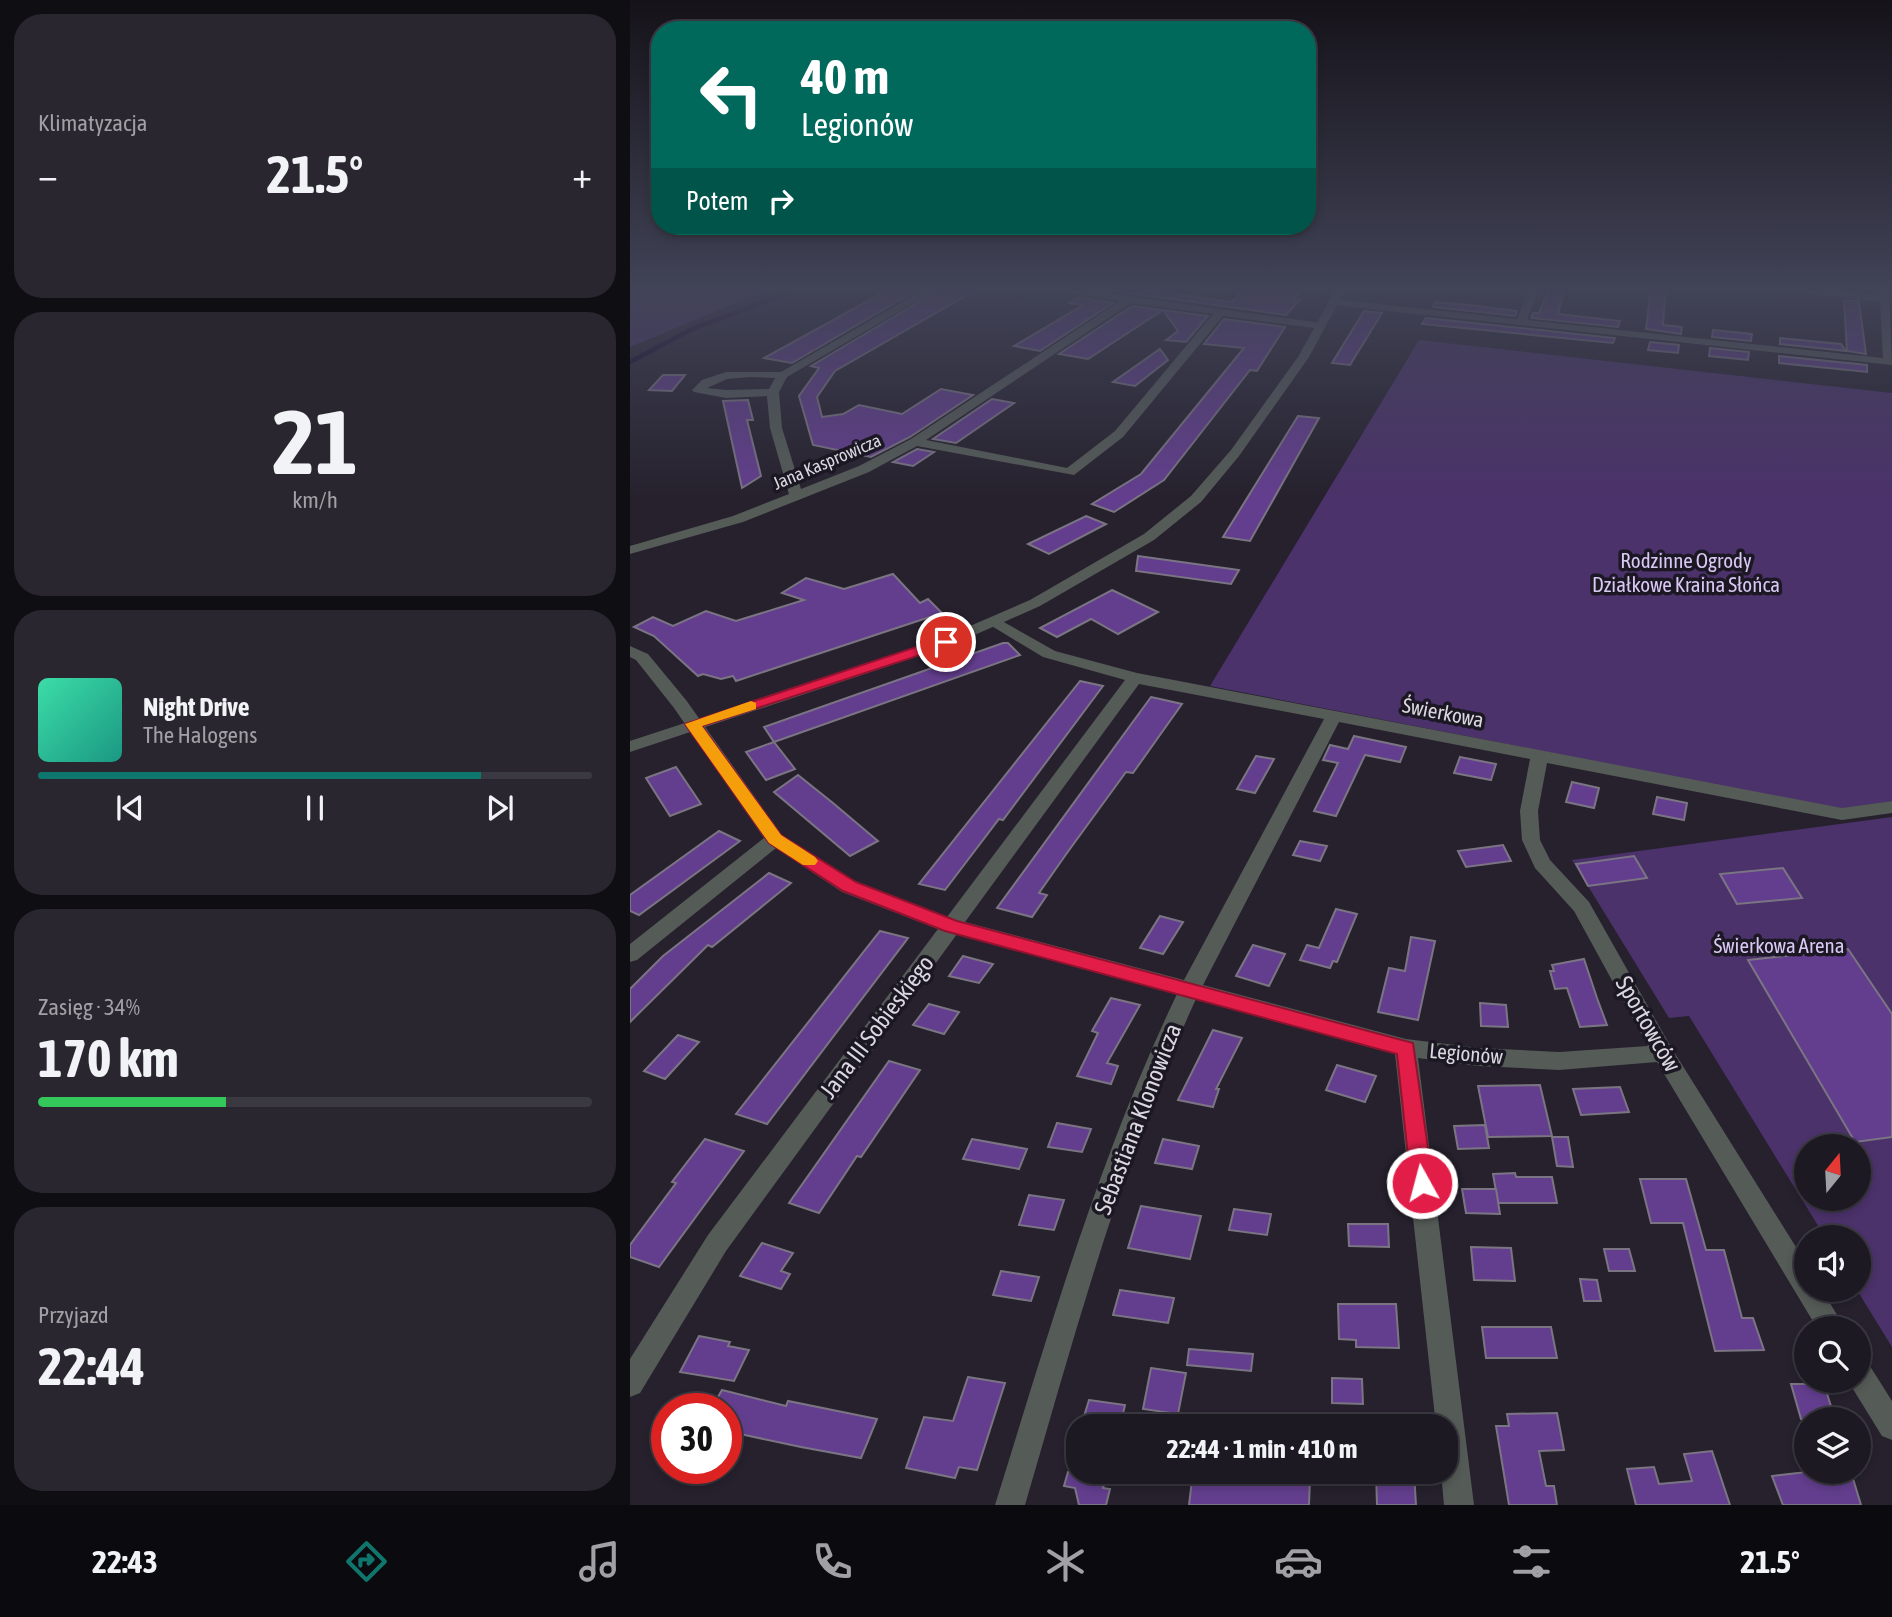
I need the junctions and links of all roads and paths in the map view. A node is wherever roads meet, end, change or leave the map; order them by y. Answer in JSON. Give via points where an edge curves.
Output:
{"nodes":[{"id":1,"x":814,"y":357,"type":"edge"},
{"id":2,"x":1043,"y":357,"type":"edge"},
{"id":3,"x":1184,"y":357,"type":"edge"},
{"id":4,"x":1303,"y":357,"type":"edge"},
{"id":5,"x":1846,"y":357,"type":"edge"},
{"id":6,"x":1890,"y":362,"type":"edge"},
{"id":7,"x":783,"y":375,"type":"junction"},
{"id":8,"x":773,"y":392,"type":"junction"},
{"id":9,"x":915,"y":442,"type":"junction"},
{"id":10,"x":796,"y":496,"type":"junction"},
{"id":11,"x":630,"y":550,"type":"edge"},
{"id":12,"x":995,"y":622,"type":"junction"},
{"id":13,"x":630,"y":651,"type":"edge"},
{"id":14,"x":1135,"y":678,"type":"junction"},
{"id":15,"x":1334,"y":716,"type":"junction"},
{"id":16,"x":693,"y":724,"type":"junction"},
{"id":17,"x":630,"y":747,"type":"edge"},
{"id":18,"x":1540,"y":755,"type":"junction"},
{"id":19,"x":1892,"y":807,"type":"edge"},
{"id":20,"x":775,"y":839,"type":"junction"},
{"id":21,"x":952,"y":926,"type":"junction"},
{"id":22,"x":630,"y":955,"type":"edge"},
{"id":23,"x":1188,"y":992,"type":"junction"},
{"id":24,"x":1406,"y":1048,"type":"junction"},
{"id":25,"x":1663,"y":1053,"type":"junction"},
{"id":26,"x":1794,"y":1267,"type":"edge"},
{"id":27,"x":630,"y":1384,"type":"edge"},
{"id":28,"x":1871,"y":1393,"type":"edge"},
{"id":29,"x":1892,"y":1426,"type":"edge"},
{"id":30,"x":1010,"y":1505,"type":"edge"},
{"id":31,"x":1460,"y":1505,"type":"edge"}],
"edges":[{"from":1,"to":7,"type":"street"},
{"from":2,"to":9,"type":"street","name":"Jana Kasprowicza"},
{"from":3,"to":9,"type":"street","via":[[1119,434],[1069,472]]},
{"from":4,"to":12,"type":"street","via":[[1243,443],[1196,499],[1110,562]]},
{"from":5,"to":6,"type":"street"},
{"from":7,"to":8,"type":"street"},
{"from":7,"to":8,"type":"street","via":[[718,377],[705,381],[698,390]]},
{"from":8,"to":10,"type":"street","via":[[776,428]]},
{"from":9,"to":10,"type":"street","name":"Jana Kasprowicza","via":[[864,469]]},
{"from":10,"to":11,"type":"street","name":"Jana Kasprowicza","via":[[738,519]]},
{"from":12,"to":14,"type":"street","name":"Świerkowa","via":[[1049,654]]},
{"from":12,"to":16,"type":"street","via":[[884,664]]},
{"from":13,"to":16,"type":"street","name":"Legionów","via":[[642,657]]},
{"from":14,"to":15,"type":"street","name":"Świerkowa"},
{"from":14,"to":21,"type":"street","name":"Jana III Sobieskiego"},
{"from":15,"to":18,"type":"street","name":"Świerkowa"},
{"from":15,"to":23,"type":"street","name":"Sebastiana Klonowicza"},
{"from":16,"to":17,"type":"street"},
{"from":16,"to":20,"type":"street","name":"Legionów"},
{"from":18,"to":19,"type":"street","name":"Świerkowa","via":[[1842,814]]},
{"from":18,"to":25,"type":"street","name":"Sportowców","via":[[1529,811],[1531,840],[1542,863],[1583,907]]},
{"from":20,"to":21,"type":"street","name":"Legionów","via":[[849,887]]},
{"from":20,"to":22,"type":"street"},
{"from":21,"to":23,"type":"street","name":"Legionów"},
{"from":21,"to":27,"type":"street","name":"Jana III Sobieskiego","via":[[717,1242]]},
{"from":23,"to":24,"type":"street","name":"Legionów"},
{"from":23,"to":30,"type":"street","name":"Sebastiana Klonowicza","via":[[1144,1091],[1099,1218]]},
{"from":24,"to":25,"type":"street","name":"Legionów","via":[[1559,1060]]},
{"from":24,"to":31,"type":"street"},
{"from":25,"to":26,"type":"street","name":"Sportowców"},
{"from":28,"to":29,"type":"street"}]}
